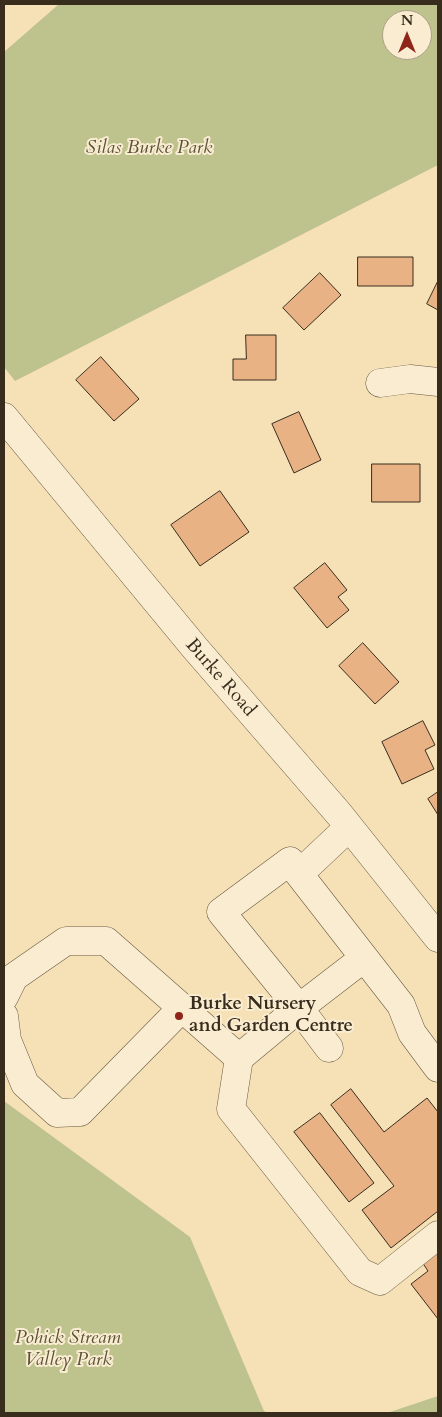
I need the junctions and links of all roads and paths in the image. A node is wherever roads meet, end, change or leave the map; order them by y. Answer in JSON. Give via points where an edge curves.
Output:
{"nodes":[{"id":1,"x":438,"y":382,"type":"edge"},
{"id":2,"x":380,"y":383,"type":"dead end"},
{"id":3,"x":4,"y":417,"type":"edge"},
{"id":4,"x":349,"y":827,"type":"junction"},
{"id":5,"x":299,"y":874,"type":"junction"},
{"id":6,"x":438,"y":938,"type":"edge"},
{"id":7,"x":364,"y":958,"type":"junction"},
{"id":8,"x":4,"y":996,"type":"edge"},
{"id":9,"x":182,"y":1008,"type":"junction"},
{"id":10,"x":299,"y":1008,"type":"junction"},
{"id":11,"x":4,"y":1016,"type":"edge"},
{"id":12,"x":329,"y":1048,"type":"dead end"},
{"id":13,"x":239,"y":1058,"type":"junction"},
{"id":14,"x":438,"y":1068,"type":"edge"},
{"id":15,"x":438,"y":1235,"type":"edge"}],
"edges":[{"from":1,"to":2,"type":"street","via":[[410,379]]},
{"from":3,"to":4,"type":"street","name":"Burke Road","via":[[195,648]]},
{"from":4,"to":5,"type":"street"},
{"from":4,"to":6,"type":"street","name":"Burke Road"},
{"from":5,"to":7,"type":"street"},
{"from":5,"to":10,"type":"street","via":[[290,862],[221,912]]},
{"from":7,"to":10,"type":"street"},
{"from":7,"to":14,"type":"street","via":[[401,1005],[412,1033]]},
{"from":8,"to":9,"type":"street","via":[[14,977],[66,941],[106,941]]},
{"from":9,"to":11,"type":"street","via":[[80,1112],[56,1113],[25,1084],[7,1040]]},
{"from":9,"to":13,"type":"street"},
{"from":10,"to":12,"type":"street"},
{"from":10,"to":13,"type":"street"},
{"from":13,"to":15,"type":"street","via":[[231,1109],[360,1272],[380,1281]]}]}
